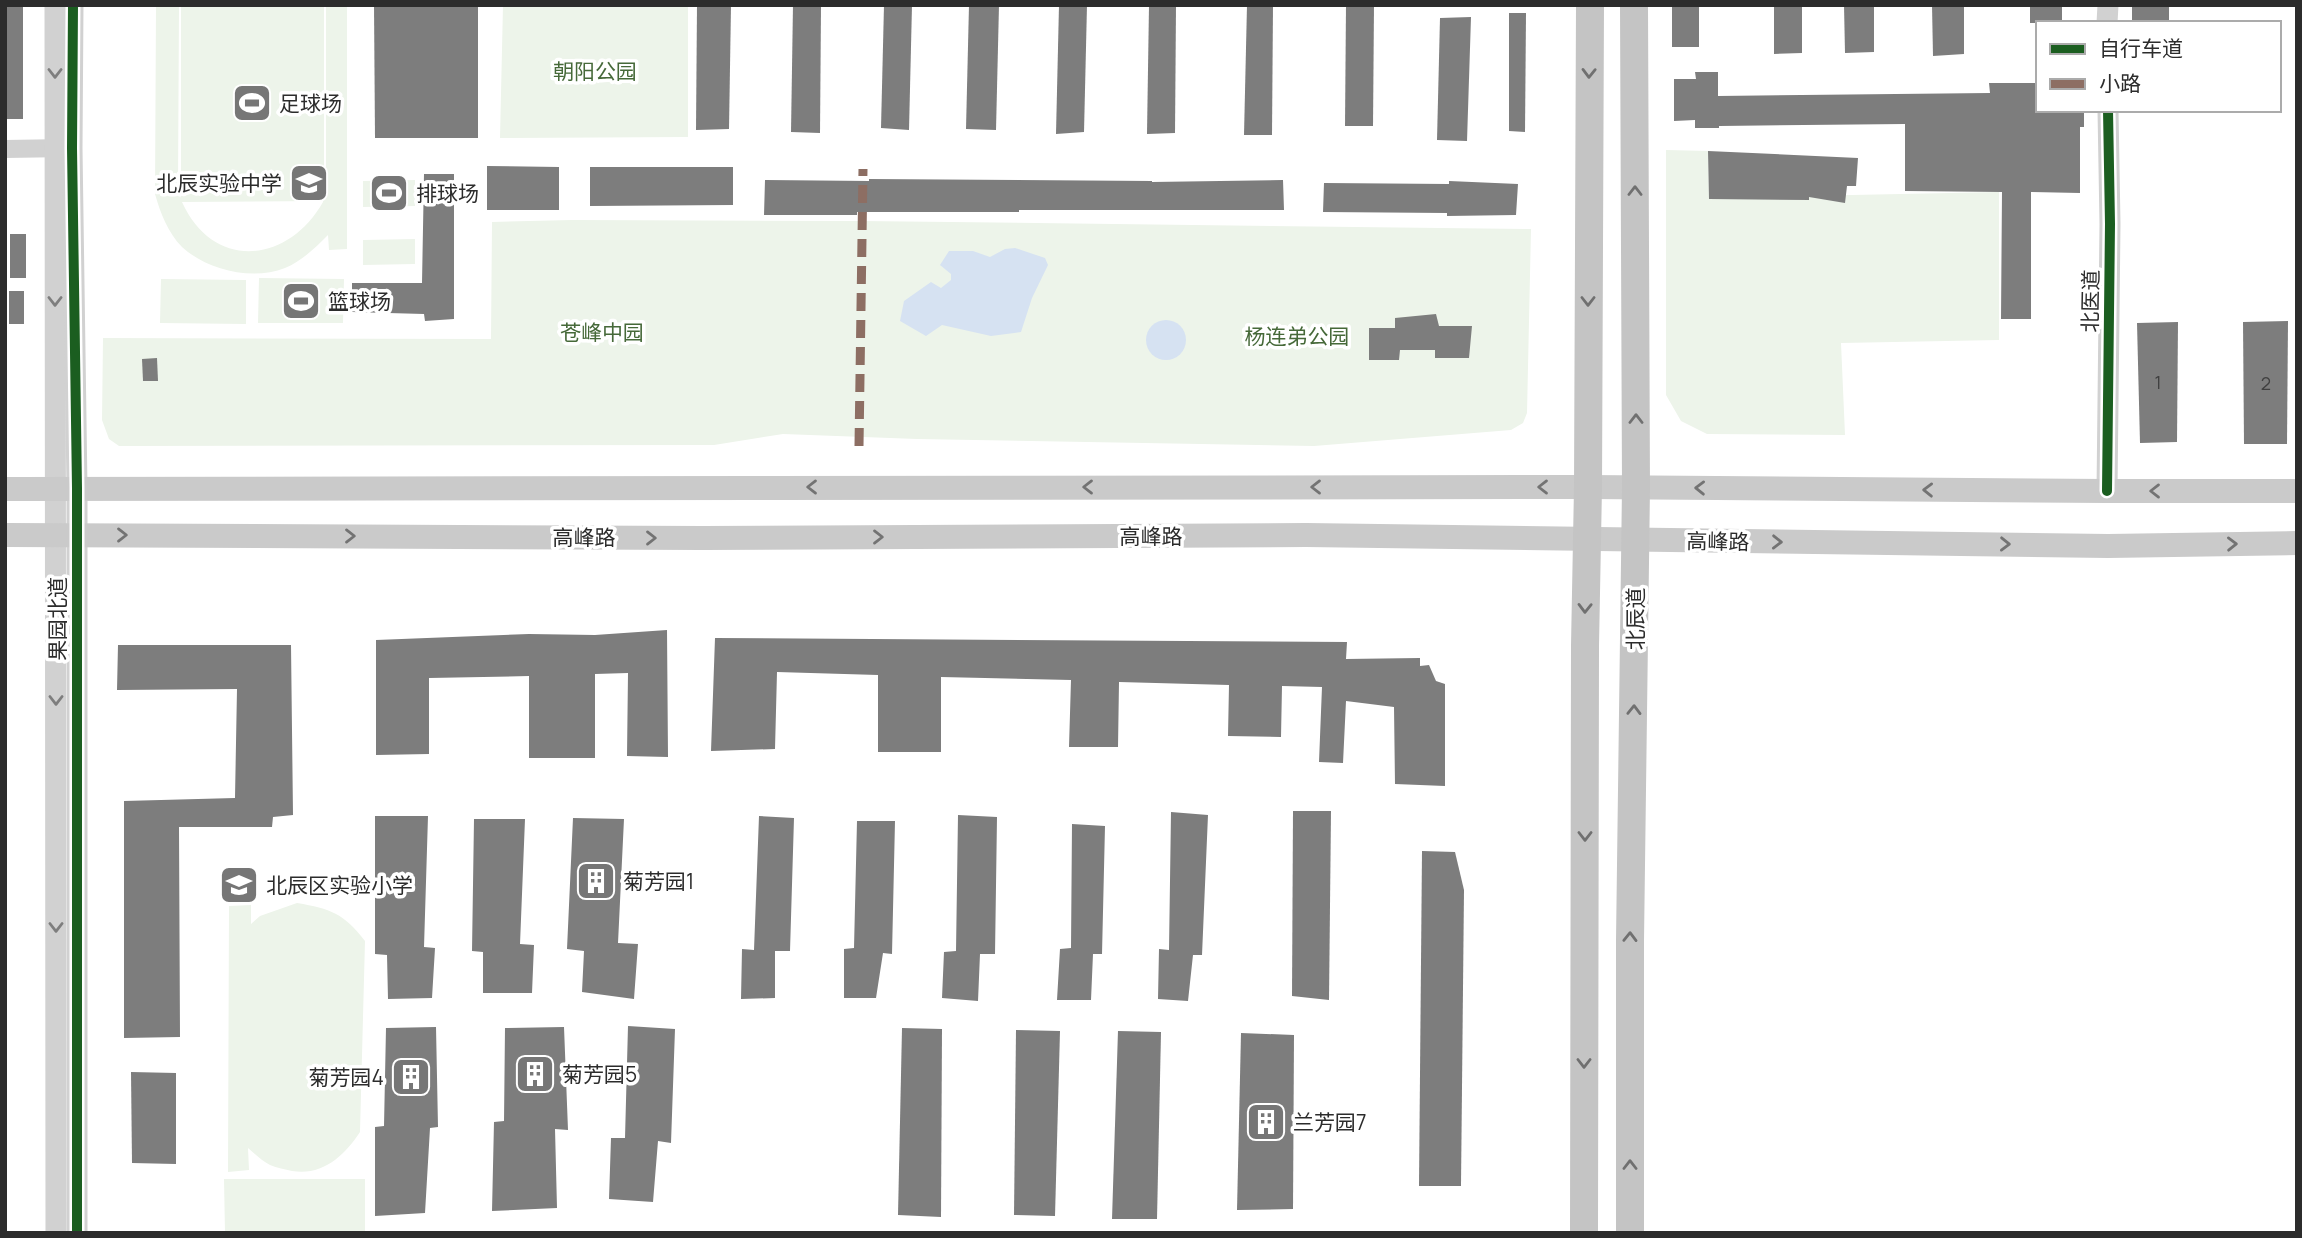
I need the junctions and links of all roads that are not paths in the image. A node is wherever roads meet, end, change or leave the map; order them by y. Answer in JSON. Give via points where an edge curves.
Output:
{"nodes":[{"id":1,"x":55,"y":5,"type":"edge"},
{"id":2,"x":73,"y":5,"type":"edge"},
{"id":3,"x":1590,"y":5,"type":"edge"},
{"id":4,"x":1634,"y":5,"type":"edge"},
{"id":5,"x":2108,"y":112,"type":"edge"},
{"id":6,"x":64,"y":148,"type":"junction"},
{"id":7,"x":5,"y":149,"type":"edge"},
{"id":8,"x":1588,"y":487,"type":"junction"},
{"id":9,"x":1636,"y":487,"type":"junction"},
{"id":10,"x":66,"y":488,"type":"junction"},
{"id":11,"x":5,"y":489,"type":"edge"},
{"id":12,"x":2107,"y":491,"type":"junction"},
{"id":13,"x":2297,"y":491,"type":"edge"},
{"id":14,"x":5,"y":535,"type":"edge"},
{"id":15,"x":66,"y":535,"type":"junction"},
{"id":16,"x":1587,"y":540,"type":"junction"},
{"id":17,"x":1635,"y":540,"type":"junction"},
{"id":18,"x":2297,"y":543,"type":"edge"},
{"id":19,"x":56,"y":1233,"type":"edge"},
{"id":20,"x":77,"y":1233,"type":"edge"},
{"id":21,"x":1584,"y":1233,"type":"edge"},
{"id":22,"x":1630,"y":1233,"type":"edge"}],
"edges":[{"from":1,"to":6,"type":"street","name":"果园北道","one_way":true},
{"from":2,"to":6,"type":"street","name":"果园北道"},
{"from":3,"to":8,"type":"main road","one_way":true},
{"from":9,"to":4,"type":"main road","name":"北辰道","one_way":true},
{"from":5,"to":12,"type":"street","name":"北医道"},
{"from":6,"to":7,"type":"street"},
{"from":6,"to":10,"type":"street","name":"果园北道"},
{"from":8,"to":9,"type":"main road"},
{"from":8,"to":10,"type":"main road","one_way":true},
{"from":8,"to":16,"type":"main road"},
{"from":12,"to":9,"type":"main road","one_way":true},
{"from":9,"to":17,"type":"main road","name":"北辰道"},
{"from":10,"to":11,"type":"main road"},
{"from":10,"to":15,"type":"street","name":"果园北道"},
{"from":13,"to":12,"type":"main road","one_way":true},
{"from":14,"to":15,"type":"main road","name":"高峰路"},
{"from":15,"to":16,"type":"main road","name":"高峰路","one_way":true,"via":[[1306,535]]},
{"from":15,"to":19,"type":"street","name":"果园北道","one_way":true},
{"from":15,"to":20,"type":"street","name":"果园北道"},
{"from":16,"to":17,"type":"main road","name":"高峰路"},
{"from":16,"to":21,"type":"main road","one_way":true},
{"from":17,"to":18,"type":"main road","name":"高峰路","one_way":true},
{"from":22,"to":17,"type":"main road","name":"北辰道","one_way":true}]}
